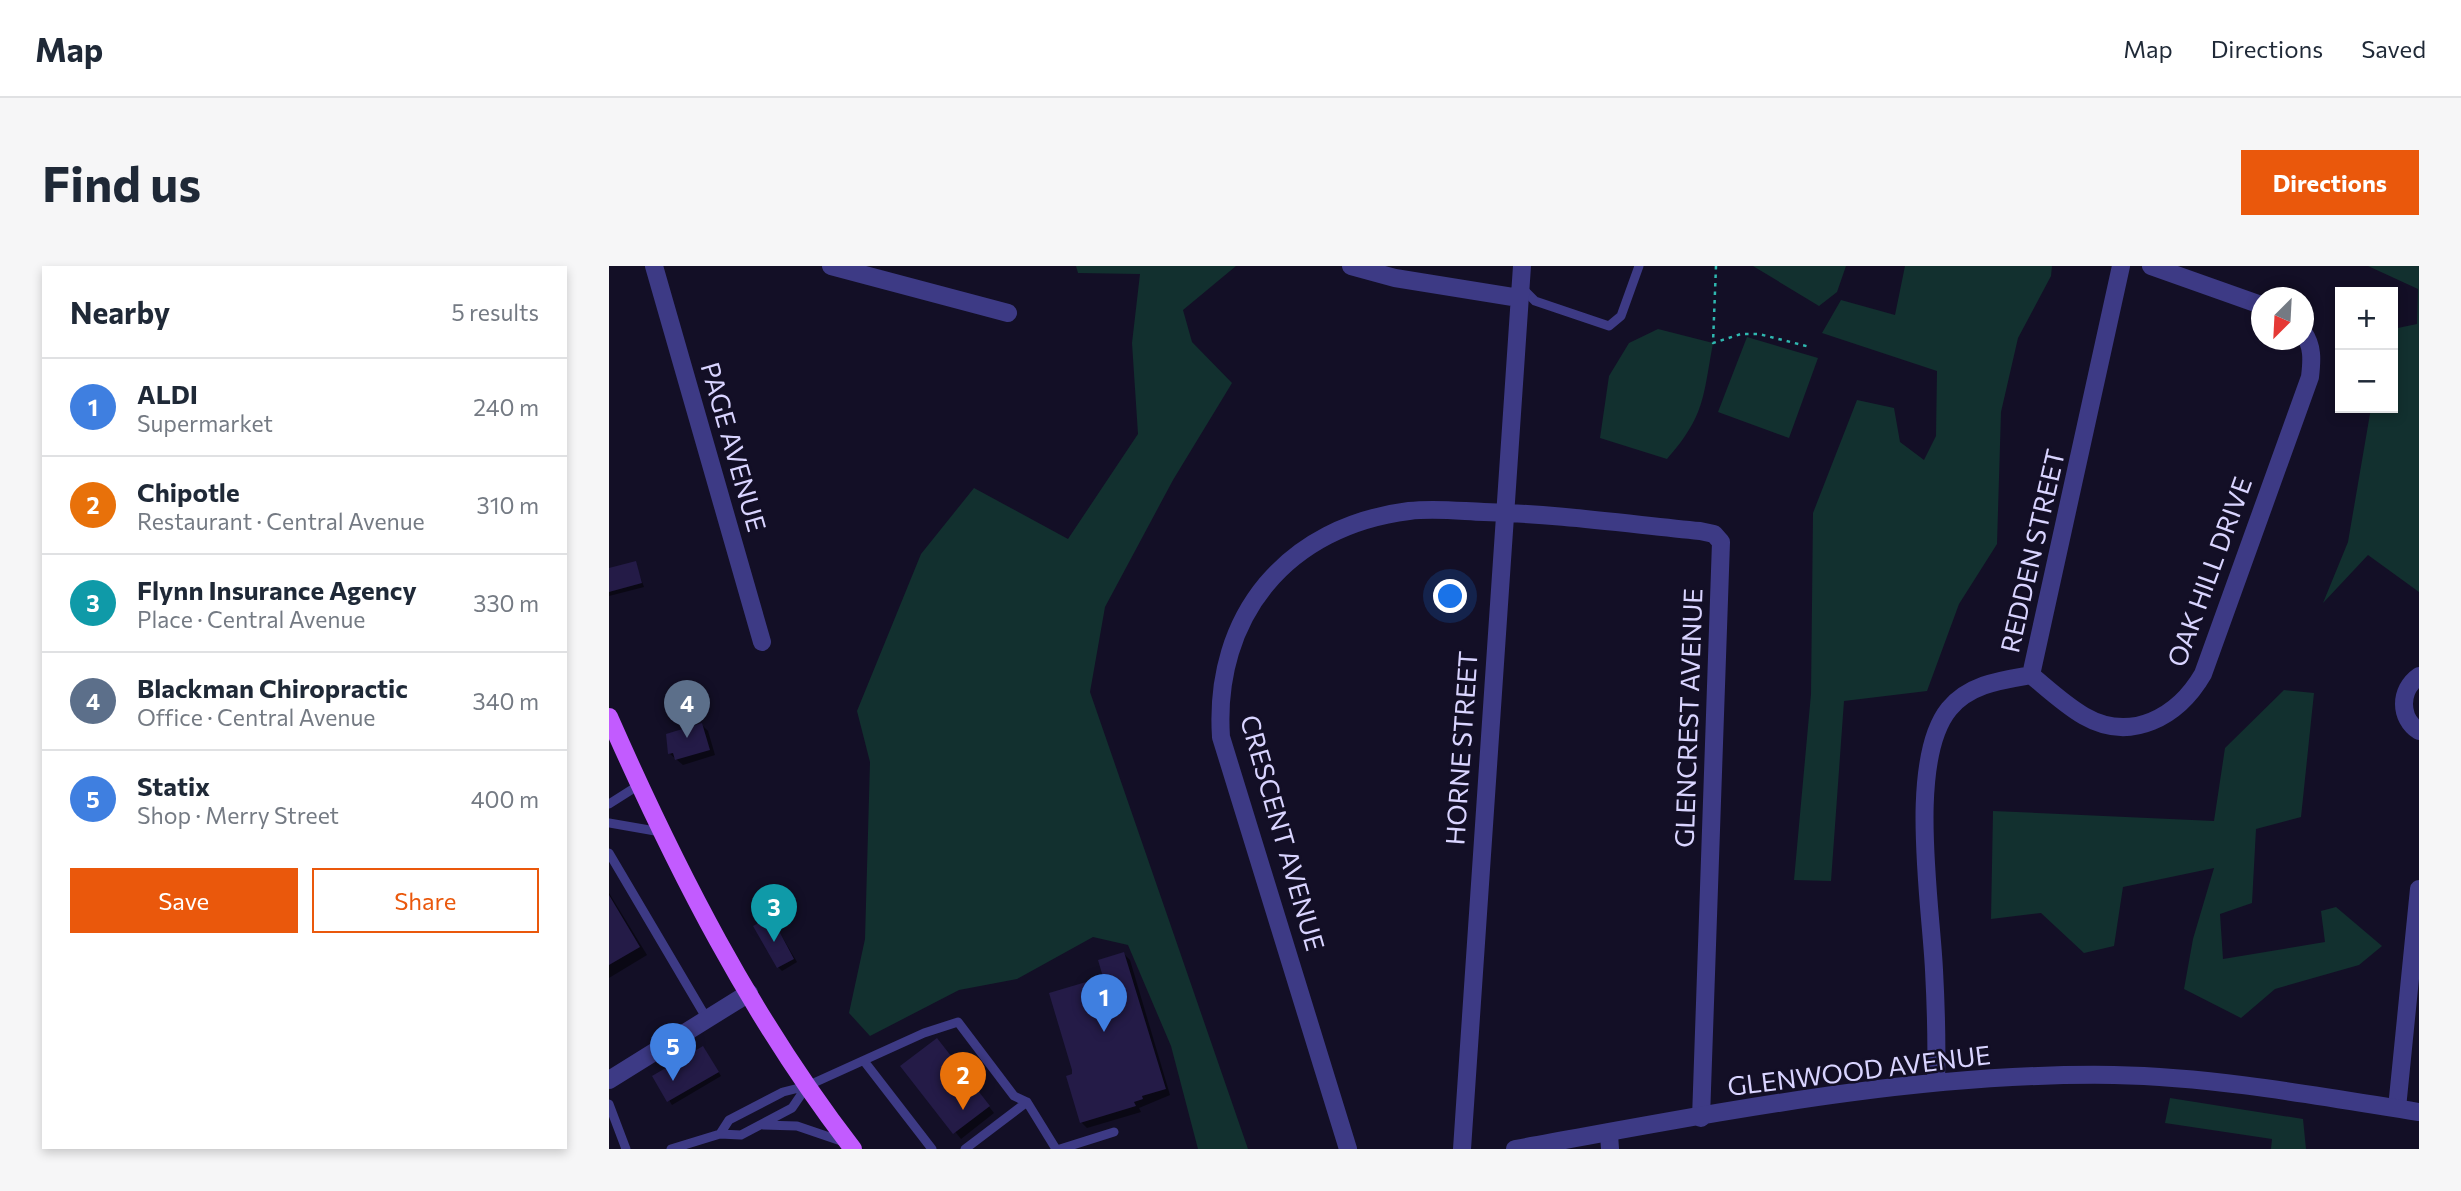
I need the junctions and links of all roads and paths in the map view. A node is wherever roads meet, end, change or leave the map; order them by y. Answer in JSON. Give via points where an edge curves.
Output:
{"nodes":[{"id":1,"x":654,"y":266,"type":"edge"},
{"id":2,"x":831,"y":266,"type":"edge"},
{"id":3,"x":1351,"y":266,"type":"edge"},
{"id":4,"x":1522,"y":266,"type":"edge"},
{"id":5,"x":1639,"y":266,"type":"edge"},
{"id":6,"x":1716,"y":266,"type":"edge"},
{"id":7,"x":2121,"y":266,"type":"edge"},
{"id":8,"x":2151,"y":266,"type":"edge"},
{"id":9,"x":1520,"y":293,"type":"junction"},
{"id":10,"x":2251,"y":301,"type":"edge"},
{"id":11,"x":1008,"y":313,"type":"dead end"},
{"id":12,"x":1811,"y":347,"type":"dead end"},
{"id":13,"x":2311,"y":350,"type":"edge"},
{"id":14,"x":1504,"y":512,"type":"junction"},
{"id":15,"x":762,"y":642,"type":"dead end"},
{"id":16,"x":2031,"y":675,"type":"junction"},
{"id":17,"x":2419,"y":676,"type":"edge"},
{"id":18,"x":609,"y":717,"type":"edge"},
{"id":19,"x":2419,"y":732,"type":"edge"},
{"id":20,"x":639,"y":785,"type":"junction"},
{"id":21,"x":609,"y":803,"type":"edge"},
{"id":22,"x":609,"y":823,"type":"edge"},
{"id":23,"x":661,"y":832,"type":"junction"},
{"id":24,"x":609,"y":853,"type":"edge"},
{"id":25,"x":2419,"y":889,"type":"edge"},
{"id":26,"x":748,"y":993,"type":"junction"},
{"id":27,"x":708,"y":1020,"type":"junction"},
{"id":28,"x":864,"y":1060,"type":"junction"},
{"id":29,"x":609,"y":1080,"type":"edge"},
{"id":30,"x":1936,"y":1082,"type":"junction"},
{"id":31,"x":807,"y":1086,"type":"junction"},
{"id":32,"x":1027,"y":1102,"type":"junction"},
{"id":33,"x":609,"y":1104,"type":"edge"},
{"id":34,"x":2397,"y":1108,"type":"junction"},
{"id":35,"x":2419,"y":1112,"type":"edge"},
{"id":36,"x":1701,"y":1118,"type":"junction"},
{"id":37,"x":761,"y":1125,"type":"junction"},
{"id":38,"x":1114,"y":1132,"type":"dead end"},
{"id":39,"x":720,"y":1134,"type":"junction"},
{"id":40,"x":1610,"y":1141,"type":"edge"},
{"id":41,"x":851,"y":1146,"type":"edge"},
{"id":42,"x":626,"y":1149,"type":"edge"},
{"id":43,"x":671,"y":1149,"type":"edge"},
{"id":44,"x":932,"y":1149,"type":"edge"},
{"id":45,"x":967,"y":1149,"type":"edge"},
{"id":46,"x":1058,"y":1149,"type":"edge"},
{"id":47,"x":1348,"y":1149,"type":"edge"},
{"id":48,"x":1462,"y":1149,"type":"edge"},
{"id":49,"x":1515,"y":1149,"type":"edge"}],
"edges":[{"from":1,"to":15,"type":"street","name":"PAGE AVENUE"},
{"from":2,"to":11,"type":"street"},
{"from":3,"to":9,"type":"street","via":[[1407,280]]},
{"from":4,"to":9,"type":"street","name":"HORNE STREET"},
{"from":5,"to":9,"type":"lane","via":[[1621,316],[1609,326]]},
{"from":6,"to":12,"type":"path","via":[[1713,343],[1759,334]]},
{"from":7,"to":16,"type":"street","name":"REDDEN STREET"},
{"from":8,"to":10,"type":"street"},
{"from":9,"to":14,"type":"street","name":"HORNE STREET"},
{"from":13,"to":16,"type":"street","name":"OAK HILL DRIVE","via":[[2310,377],[2194,689],[2173,711],[2153,722],[2117,728],[2083,716]]},
{"from":14,"to":36,"type":"street","name":"GLENCREST AVENUE","via":[[1700,531],[1714,534],[1721,542]]},
{"from":14,"to":47,"type":"street","name":"CRESCENT AVENUE","via":[[1411,511],[1344,527],[1311,544],[1256,594],[1226,663],[1219,703],[1221,737]]},
{"from":14,"to":48,"type":"street","name":"HORNE STREET"},
{"from":16,"to":30,"type":"street","name":"REDDEN STREET","via":[[1964,695],[1941,721],[1930,755],[1926,790]]},
{"from":17,"to":19,"type":"street","via":[[2408,687],[2404,708]]},
{"from":18,"to":20,"type":"main road"},
{"from":20,"to":21,"type":"lane"},
{"from":20,"to":23,"type":"main road"},
{"from":22,"to":23,"type":"lane"},
{"from":23,"to":26,"type":"main road"},
{"from":24,"to":27,"type":"lane"},
{"from":25,"to":34,"type":"street"},
{"from":26,"to":27,"type":"street"},
{"from":26,"to":31,"type":"main road"},
{"from":27,"to":29,"type":"street"},
{"from":28,"to":31,"type":"lane"},
{"from":28,"to":32,"type":"lane","via":[[957,1022],[1014,1096]]},
{"from":28,"to":44,"type":"lane"},
{"from":30,"to":34,"type":"street","name":"GLENWOOD AVENUE","via":[[2149,1077]]},
{"from":30,"to":36,"type":"street","name":"GLENWOOD AVENUE"},
{"from":31,"to":37,"type":"lane","via":[[792,1108]]},
{"from":31,"to":39,"type":"lane","via":[[783,1092],[729,1120]]},
{"from":31,"to":41,"type":"main road"},
{"from":32,"to":45,"type":"lane"},
{"from":32,"to":46,"type":"lane"},
{"from":33,"to":42,"type":"lane"},
{"from":34,"to":35,"type":"street","name":"GLENWOOD AVENUE"},
{"from":36,"to":40,"type":"street","name":"GLENWOOD AVENUE"},
{"from":37,"to":39,"type":"lane","via":[[741,1135]]},
{"from":37,"to":41,"type":"lane","via":[[797,1126]]},
{"from":38,"to":46,"type":"lane"},
{"from":39,"to":43,"type":"lane"},
{"from":40,"to":49,"type":"street","name":"GLENWOOD AVENUE"}]}
